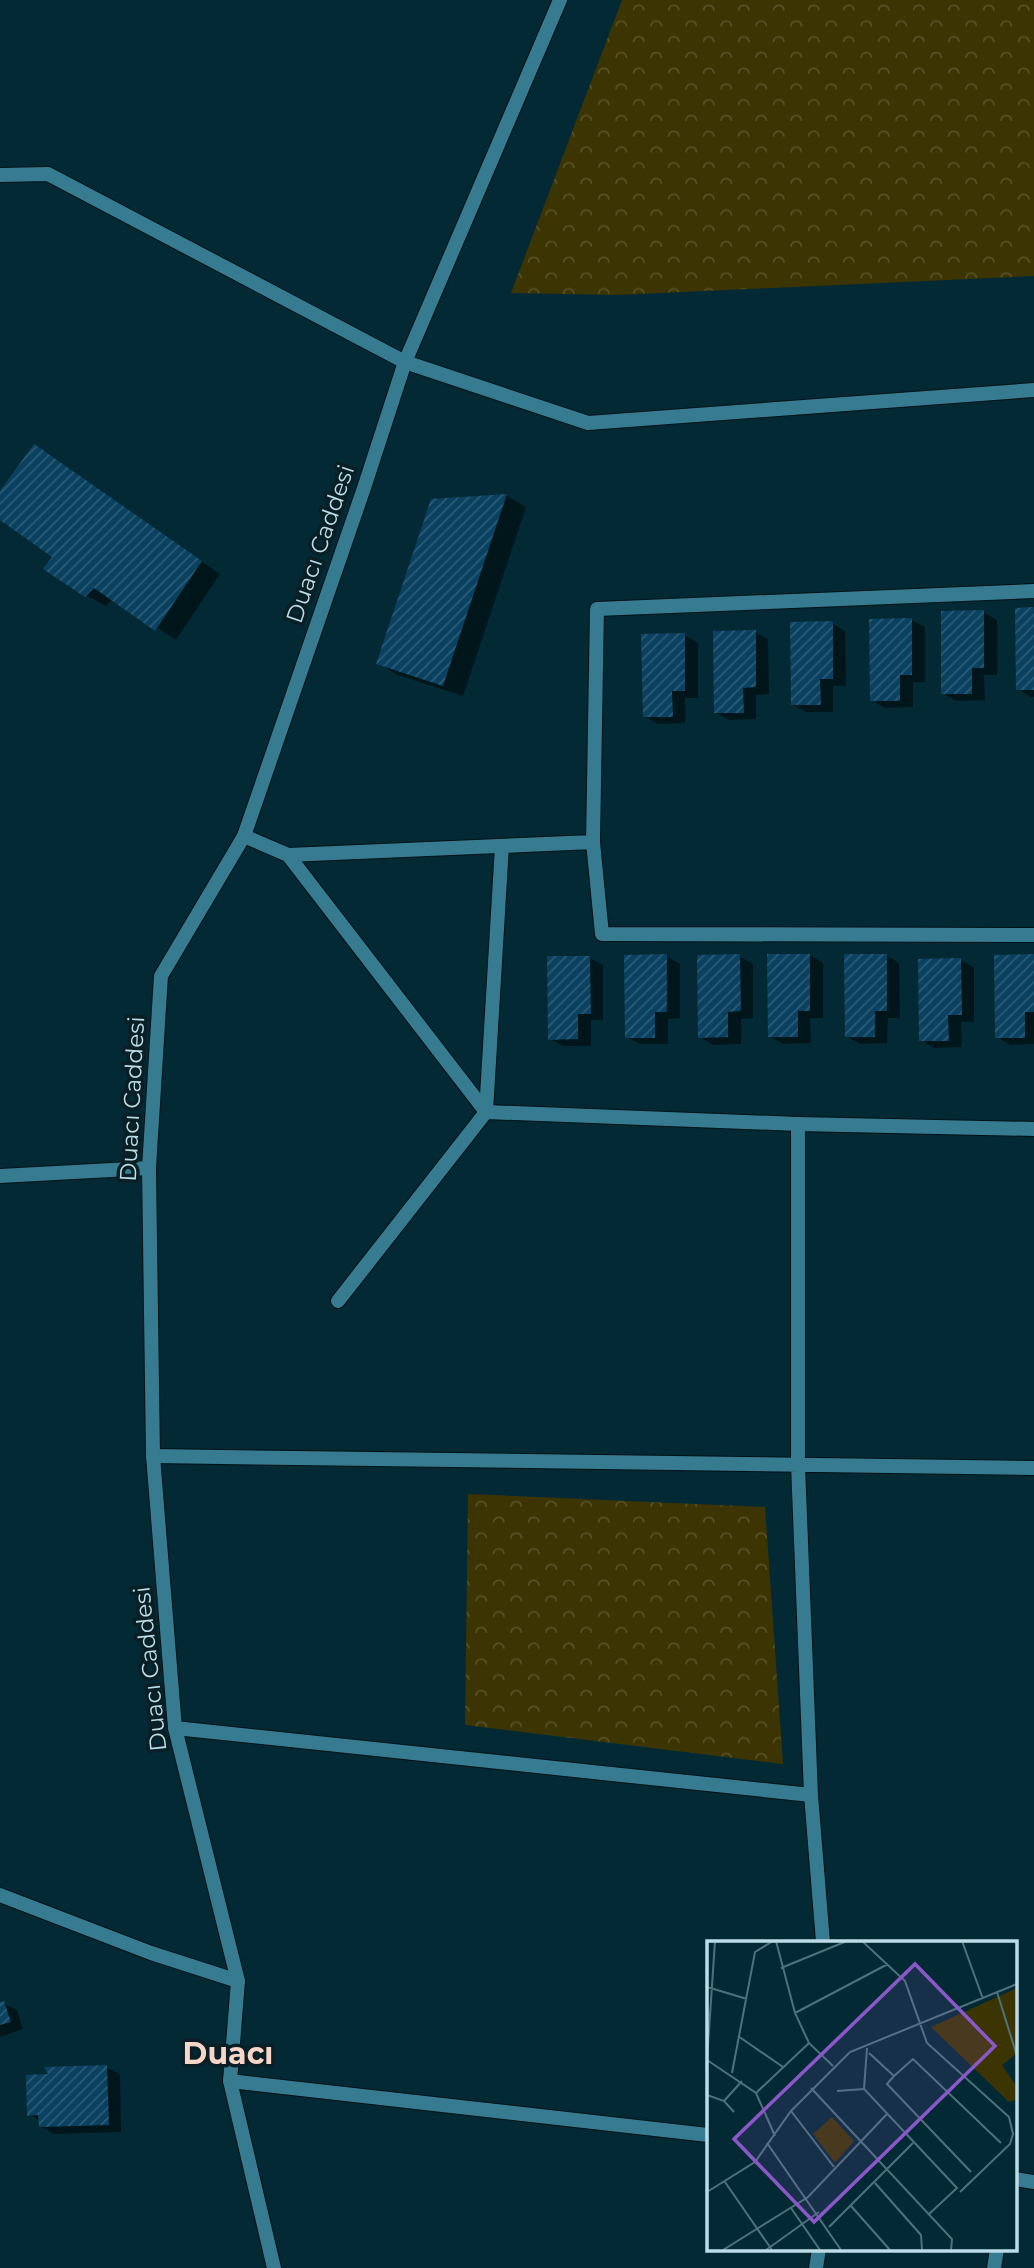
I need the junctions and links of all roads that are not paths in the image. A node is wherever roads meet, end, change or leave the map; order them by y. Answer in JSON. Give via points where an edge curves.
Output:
{"nodes":[{"id":1,"x":560,"y":0,"type":"edge"},
{"id":2,"x":0,"y":175,"type":"edge"},
{"id":3,"x":405,"y":362,"type":"junction"},
{"id":4,"x":1034,"y":390,"type":"edge"},
{"id":5,"x":1034,"y":591,"type":"edge"},
{"id":6,"x":244,"y":836,"type":"junction"},
{"id":7,"x":593,"y":842,"type":"junction"},
{"id":8,"x":502,"y":846,"type":"junction"},
{"id":9,"x":288,"y":856,"type":"junction"},
{"id":10,"x":1034,"y":935,"type":"edge"},
{"id":11,"x":486,"y":1112,"type":"junction"},
{"id":12,"x":798,"y":1124,"type":"junction"},
{"id":13,"x":1034,"y":1129,"type":"edge"},
{"id":14,"x":149,"y":1168,"type":"junction"},
{"id":15,"x":0,"y":1176,"type":"edge"},
{"id":16,"x":338,"y":1301,"type":"dead end"},
{"id":17,"x":153,"y":1456,"type":"junction"},
{"id":18,"x":798,"y":1465,"type":"junction"},
{"id":19,"x":1034,"y":1468,"type":"edge"},
{"id":20,"x":175,"y":1728,"type":"junction"},
{"id":21,"x":811,"y":1795,"type":"junction"},
{"id":22,"x":0,"y":1895,"type":"edge"},
{"id":23,"x":822,"y":1941,"type":"edge"},
{"id":24,"x":238,"y":1981,"type":"junction"},
{"id":25,"x":230,"y":2081,"type":"junction"},
{"id":26,"x":707,"y":2135,"type":"edge"},
{"id":27,"x":1016,"y":2179,"type":"edge"},
{"id":28,"x":1034,"y":2182,"type":"edge"},
{"id":29,"x":820,"y":2250,"type":"edge"},
{"id":30,"x":997,"y":2250,"type":"edge"},
{"id":31,"x":274,"y":2268,"type":"edge"},
{"id":32,"x":816,"y":2268,"type":"edge"},
{"id":33,"x":994,"y":2268,"type":"edge"}],
"edges":[{"from":1,"to":3,"type":"street","name":"Duacı Caddesi"},
{"from":2,"to":3,"type":"street","via":[[48,174]]},
{"from":3,"to":4,"type":"street","via":[[588,423]]},
{"from":3,"to":6,"type":"street","name":"Duacı Caddesi"},
{"from":5,"to":7,"type":"street","via":[[597,609]]},
{"from":6,"to":9,"type":"street"},
{"from":6,"to":14,"type":"street","name":"Duacı Caddesi","via":[[161,976]]},
{"from":7,"to":8,"type":"street"},
{"from":7,"to":10,"type":"street","via":[[602,934]]},
{"from":8,"to":9,"type":"street"},
{"from":8,"to":11,"type":"street"},
{"from":9,"to":11,"type":"street"},
{"from":11,"to":12,"type":"street"},
{"from":11,"to":16,"type":"street"},
{"from":12,"to":13,"type":"street"},
{"from":12,"to":18,"type":"street"},
{"from":14,"to":15,"type":"street"},
{"from":14,"to":17,"type":"street","name":"Duacı Caddesi"},
{"from":17,"to":18,"type":"street"},
{"from":17,"to":20,"type":"street","name":"Duacı Caddesi"},
{"from":18,"to":19,"type":"street"},
{"from":18,"to":21,"type":"street"},
{"from":20,"to":21,"type":"street"},
{"from":20,"to":24,"type":"street","name":"Duacı Caddesi"},
{"from":21,"to":23,"type":"street"},
{"from":22,"to":24,"type":"street"},
{"from":24,"to":25,"type":"street","name":"Duacı Caddesi"},
{"from":25,"to":26,"type":"street"},
{"from":25,"to":31,"type":"street","name":"Duacı Caddesi"},
{"from":27,"to":28,"type":"street"},
{"from":29,"to":32,"type":"street"},
{"from":30,"to":33,"type":"street"}]}
